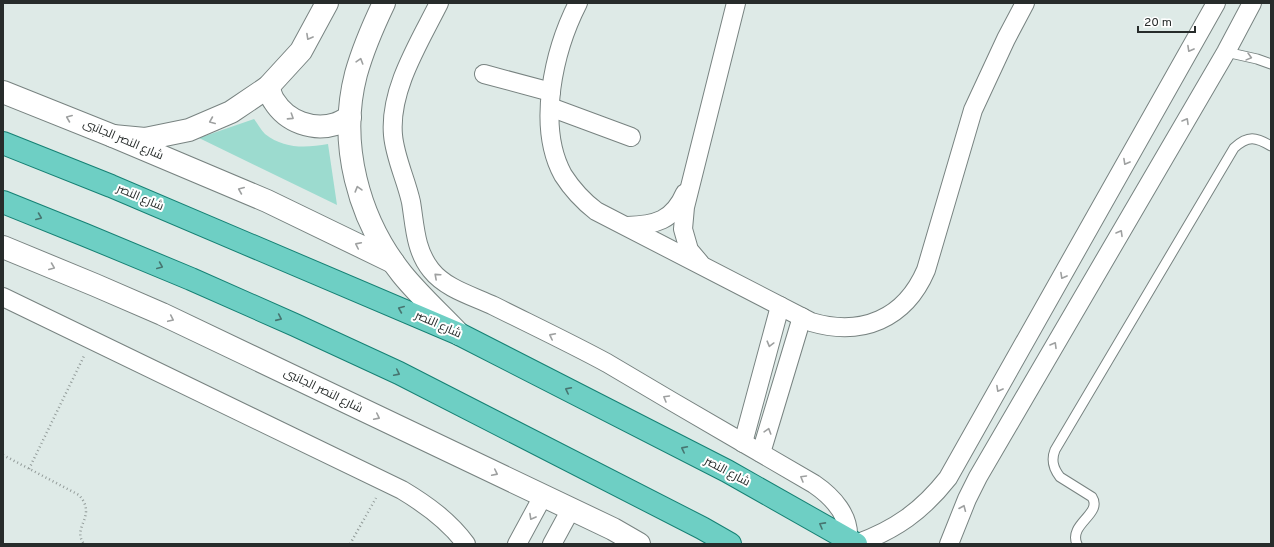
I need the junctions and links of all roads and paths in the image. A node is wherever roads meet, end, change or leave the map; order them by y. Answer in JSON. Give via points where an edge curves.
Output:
{"nodes":[{"id":1,"x":328,"y":3,"type":"edge"},
{"id":2,"x":384,"y":3,"type":"edge"},
{"id":3,"x":439,"y":3,"type":"edge"},
{"id":4,"x":578,"y":3,"type":"edge"},
{"id":5,"x":736,"y":3,"type":"edge"},
{"id":6,"x":1025,"y":3,"type":"edge"},
{"id":7,"x":1216,"y":3,"type":"edge"},
{"id":8,"x":1252,"y":3,"type":"edge"},
{"id":9,"x":1226,"y":52,"type":"junction"},
{"id":10,"x":1271,"y":64,"type":"edge"},
{"id":11,"x":484,"y":74,"type":"dead end"},
{"id":12,"x":268,"y":87,"type":"junction"},
{"id":13,"x":3,"y":92,"type":"edge"},
{"id":14,"x":550,"y":100,"type":"junction"},
{"id":15,"x":350,"y":117,"type":"junction"},
{"id":16,"x":113,"y":136,"type":"junction"},
{"id":17,"x":631,"y":137,"type":"dead end"},
{"id":18,"x":3,"y":143,"type":"edge"},
{"id":19,"x":1271,"y":146,"type":"edge"},
{"id":20,"x":691,"y":181,"type":"junction"},
{"id":21,"x":3,"y":202,"type":"edge"},
{"id":22,"x":626,"y":226,"type":"junction"},
{"id":23,"x":3,"y":247,"type":"edge"},
{"id":24,"x":393,"y":262,"type":"junction"},
{"id":25,"x":703,"y":267,"type":"junction"},
{"id":26,"x":3,"y":297,"type":"edge"},
{"id":27,"x":780,"y":306,"type":"junction"},
{"id":28,"x":802,"y":317,"type":"junction"},
{"id":29,"x":459,"y":334,"type":"junction"},
{"id":30,"x":92,"y":340,"type":"junction"},
{"id":31,"x":1017,"y":357,"type":"junction"},
{"id":32,"x":1041,"y":368,"type":"junction"},
{"id":33,"x":754,"y":402,"type":"junction"},
{"id":34,"x":774,"y":409,"type":"junction"},
{"id":35,"x":743,"y":443,"type":"junction"},
{"id":36,"x":761,"y":453,"type":"junction"},
{"id":37,"x":3,"y":455,"type":"edge"},
{"id":38,"x":29,"y":469,"type":"junction"},
{"id":39,"x":385,"y":481,"type":"junction"},
{"id":40,"x":543,"y":496,"type":"junction"},
{"id":41,"x":571,"y":509,"type":"junction"},
{"id":42,"x":853,"y":542,"type":"edge"},
{"id":43,"x":84,"y":544,"type":"edge"},
{"id":44,"x":350,"y":544,"type":"edge"},
{"id":45,"x":466,"y":544,"type":"edge"},
{"id":46,"x":517,"y":544,"type":"edge"},
{"id":47,"x":552,"y":544,"type":"edge"},
{"id":48,"x":639,"y":544,"type":"edge"},
{"id":49,"x":730,"y":544,"type":"edge"},
{"id":50,"x":949,"y":544,"type":"edge"},
{"id":51,"x":1077,"y":544,"type":"edge"}],
"edges":[{"from":1,"to":12,"type":"street","one_way":true,"via":[[301,51]]},
{"from":15,"to":2,"type":"street","one_way":true,"via":[[353,89],[362,55]]},
{"from":35,"to":3,"type":"street","one_way":true,"via":[[607,363],[453,288],[432,272],[418,249],[408,192],[396,153],[393,117],[401,82]]},
{"from":4,"to":14,"type":"street","via":[[558,58]]},
{"from":5,"to":20,"type":"street"},
{"from":6,"to":28,"type":"street","via":[[973,110],[926,270],[913,293],[894,311],[869,324],[840,328],[812,322]]},
{"from":7,"to":31,"type":"street","one_way":true},
{"from":8,"to":9,"type":"street"},
{"from":9,"to":10,"type":"lane","one_way":true},
{"from":32,"to":9,"type":"street","one_way":true},
{"from":11,"to":14,"type":"street"},
{"from":12,"to":15,"type":"street","one_way":true,"via":[[282,112],[308,126],[337,124]]},
{"from":12,"to":16,"type":"street","one_way":true,"via":[[231,112],[189,130],[145,139]]},
{"from":16,"to":13,"type":"street","name":"شارع النصر الجانبى","one_way":true},
{"from":14,"to":17,"type":"street"},
{"from":14,"to":22,"type":"street","via":[[551,143],[563,175],[583,201],[596,211]]},
{"from":24,"to":15,"type":"street","one_way":true,"via":[[378,239],[362,200],[352,159]]},
{"from":24,"to":16,"type":"street","name":"شارع النصر الجانبى","one_way":true,"via":[[267,201]]},
{"from":29,"to":18,"type":"main road","name":"شارع النصر","one_way":true},
{"from":19,"to":51,"type":"lane","via":[[1260,139],[1250,138],[1241,141],[1234,148],[1055,450],[1053,461],[1056,472],[1094,500],[1094,508],[1075,534]]},
{"from":20,"to":22,"type":"street","via":[[680,204],[667,218],[647,225]]},
{"from":20,"to":25,"type":"street","via":[[683,229],[689,250]]},
{"from":21,"to":49,"type":"main road","one_way":true,"via":[[191,279],[399,373]]},
{"from":22,"to":25,"type":"street"},
{"from":23,"to":40,"type":"street","name":"شارع النصر الجانبى","one_way":true,"via":[[162,314]]},
{"from":24,"to":29,"type":"street"},
{"from":25,"to":27,"type":"street"},
{"from":26,"to":30,"type":"street"},
{"from":27,"to":28,"type":"street"},
{"from":27,"to":33,"type":"street","one_way":true},
{"from":28,"to":34,"type":"street"},
{"from":42,"to":29,"type":"main road","name":"شارع النصر","one_way":true,"via":[[727,471]]},
{"from":30,"to":38,"type":"path"},
{"from":30,"to":39,"type":"street"},
{"from":31,"to":32,"type":"street"},
{"from":31,"to":42,"type":"street","one_way":true,"via":[[958,462],[936,493],[923,507],[897,526],[874,538]]},
{"from":50,"to":32,"type":"street","one_way":true,"via":[[978,477]]},
{"from":33,"to":34,"type":"street"},
{"from":33,"to":35,"type":"street"},
{"from":36,"to":34,"type":"street","one_way":true},
{"from":35,"to":36,"type":"street"},
{"from":42,"to":36,"type":"street","one_way":true,"via":[[841,510],[825,491]]},
{"from":37,"to":38,"type":"path"},
{"from":38,"to":43,"type":"path","via":[[79,494],[84,500],[86,513],[80,533]]},
{"from":39,"to":44,"type":"path"},
{"from":39,"to":45,"type":"street","via":[[443,518]]},
{"from":40,"to":41,"type":"street","name":"شارع النصر الجانبى"},
{"from":40,"to":46,"type":"street","one_way":true},
{"from":41,"to":47,"type":"street"},
{"from":41,"to":48,"type":"street","name":"شارع النصر الجانبى"}]}
